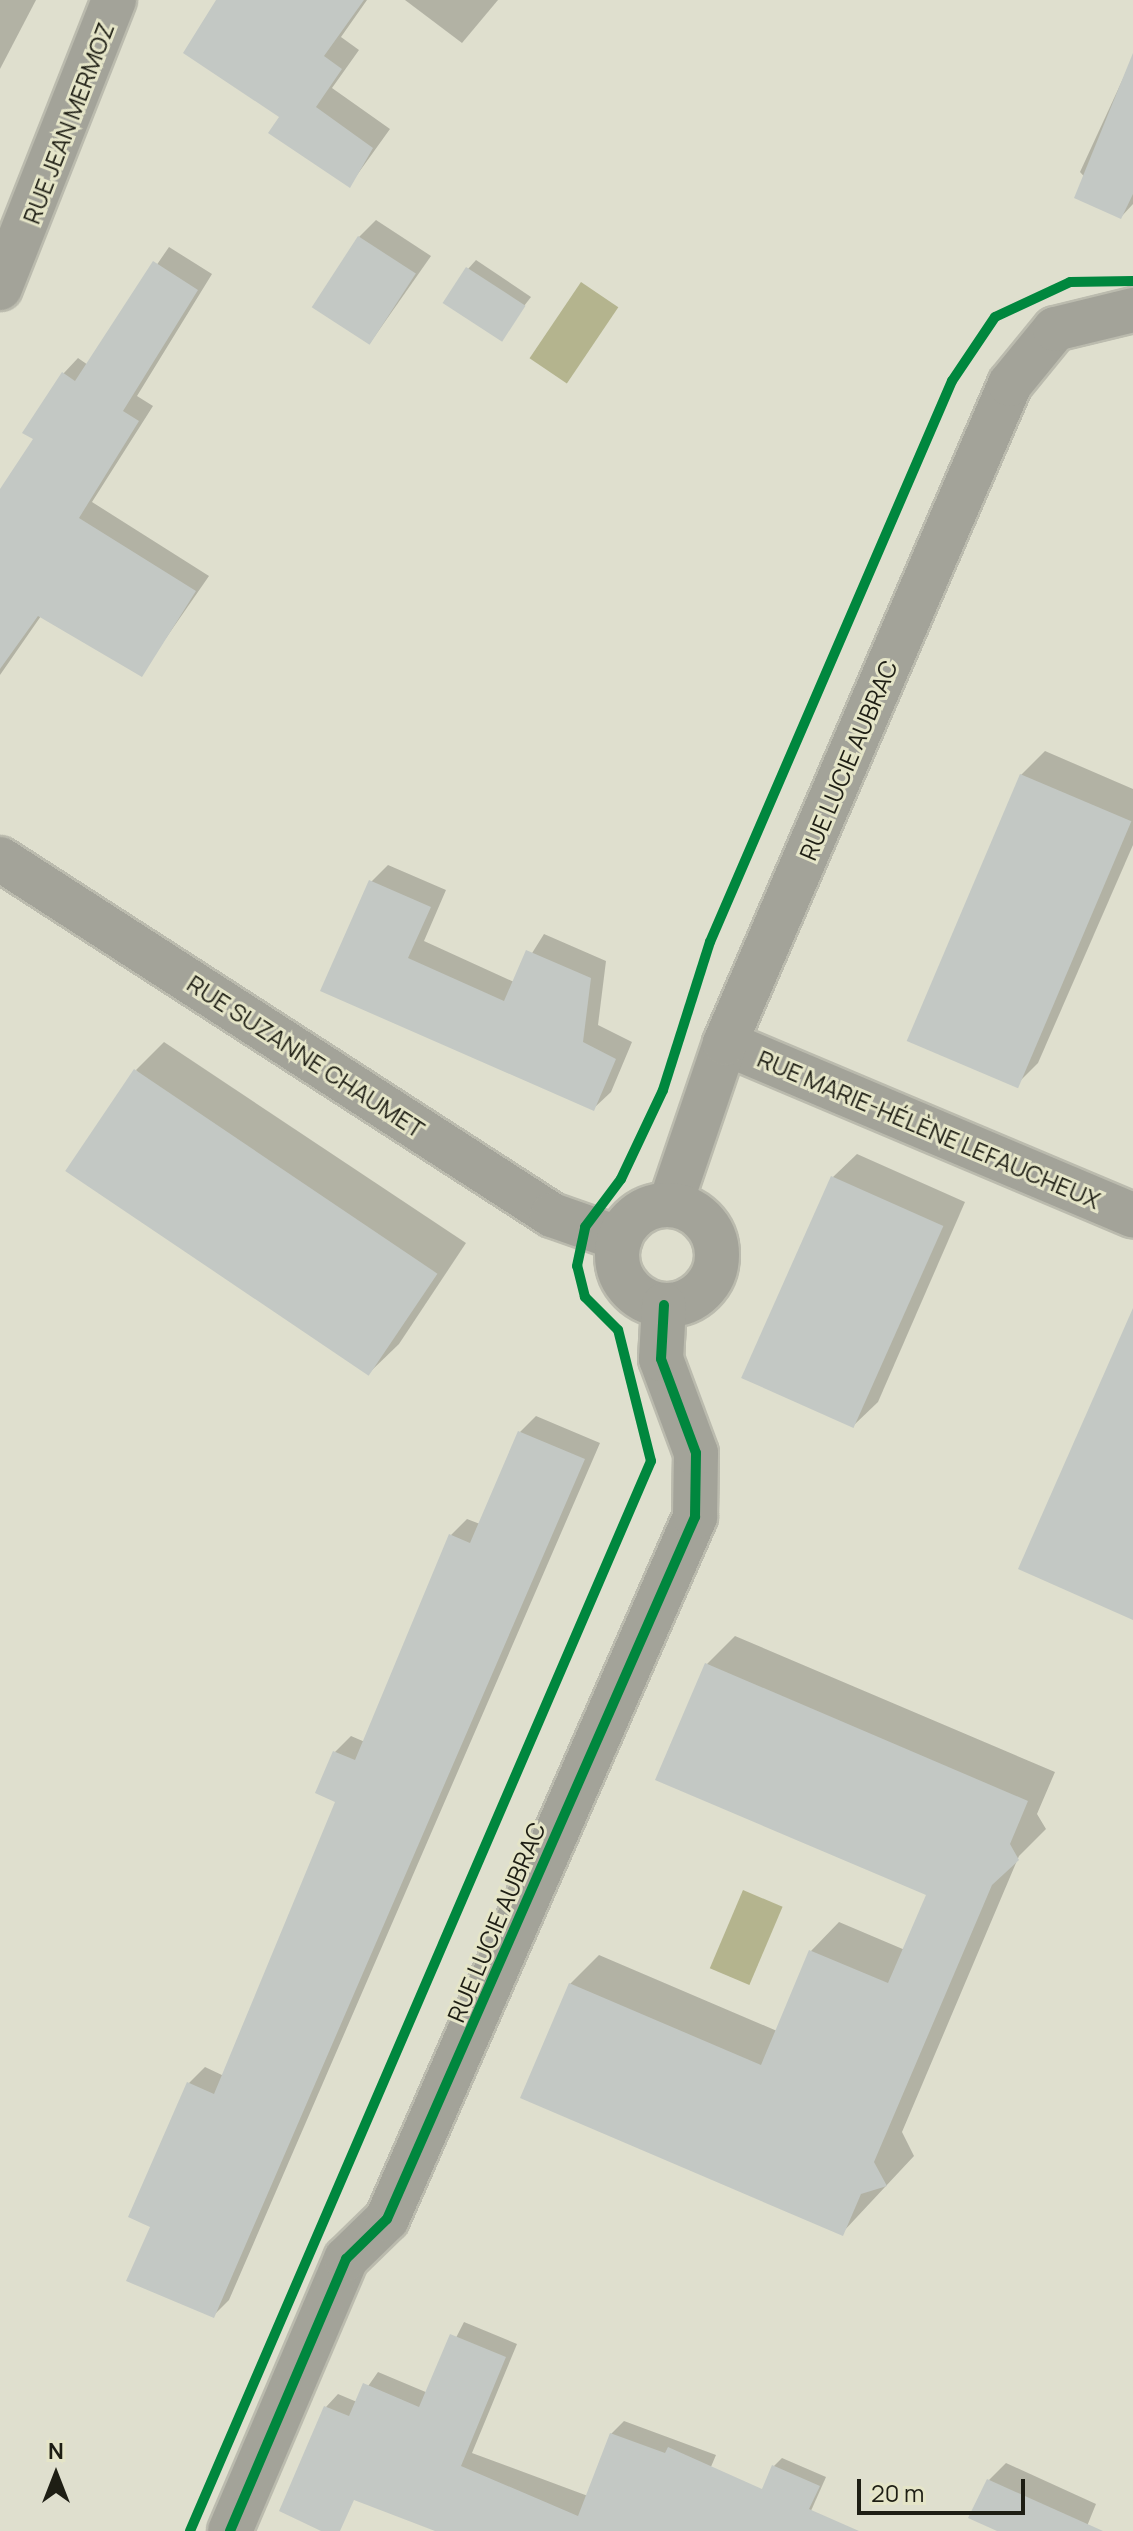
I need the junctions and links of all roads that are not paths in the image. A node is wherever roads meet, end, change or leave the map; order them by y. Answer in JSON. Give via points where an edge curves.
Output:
{"nodes":[{"id":1,"x":114,"y":0,"type":"edge"},
{"id":2,"x":0,"y":288,"type":"edge"},
{"id":3,"x":1133,"y":310,"type":"edge"},
{"id":4,"x":0,"y":859,"type":"edge"},
{"id":5,"x":725,"y":1043,"type":"junction"},
{"id":6,"x":670,"y":1205,"type":"junction"},
{"id":7,"x":1133,"y":1215,"type":"edge"},
{"id":8,"x":620,"y":1239,"type":"junction"},
{"id":9,"x":664,"y":1305,"type":"junction"},
{"id":10,"x":230,"y":2531,"type":"edge"}],
"edges":[{"from":1,"to":2,"type":"street","name":"RUE JEAN MERMOZ"},
{"from":3,"to":5,"type":"street","name":"RUE LUCIE AUBRAC","via":[[1055,329],[1010,384]]},
{"from":4,"to":8,"type":"street","name":"RUE SUZANNE CHAUMET","via":[[552,1215]]},
{"from":5,"to":6,"type":"street","name":"RUE LUCIE AUBRAC"},
{"from":5,"to":7,"type":"street","name":"RUE MARIE-HÉLÈNE LEFAUCHEUX"},
{"from":6,"to":8,"type":"street","via":[[639,1214]]},
{"from":6,"to":9,"type":"street","via":[[707,1225],[716,1267],[697,1296]]},
{"from":8,"to":9,"type":"street","via":[[625,1284]]},
{"from":9,"to":10,"type":"street","name":"RUE LUCIE AUBRAC","via":[[661,1359],[696,1453],[695,1517],[387,2219],[346,2259]]}]}
